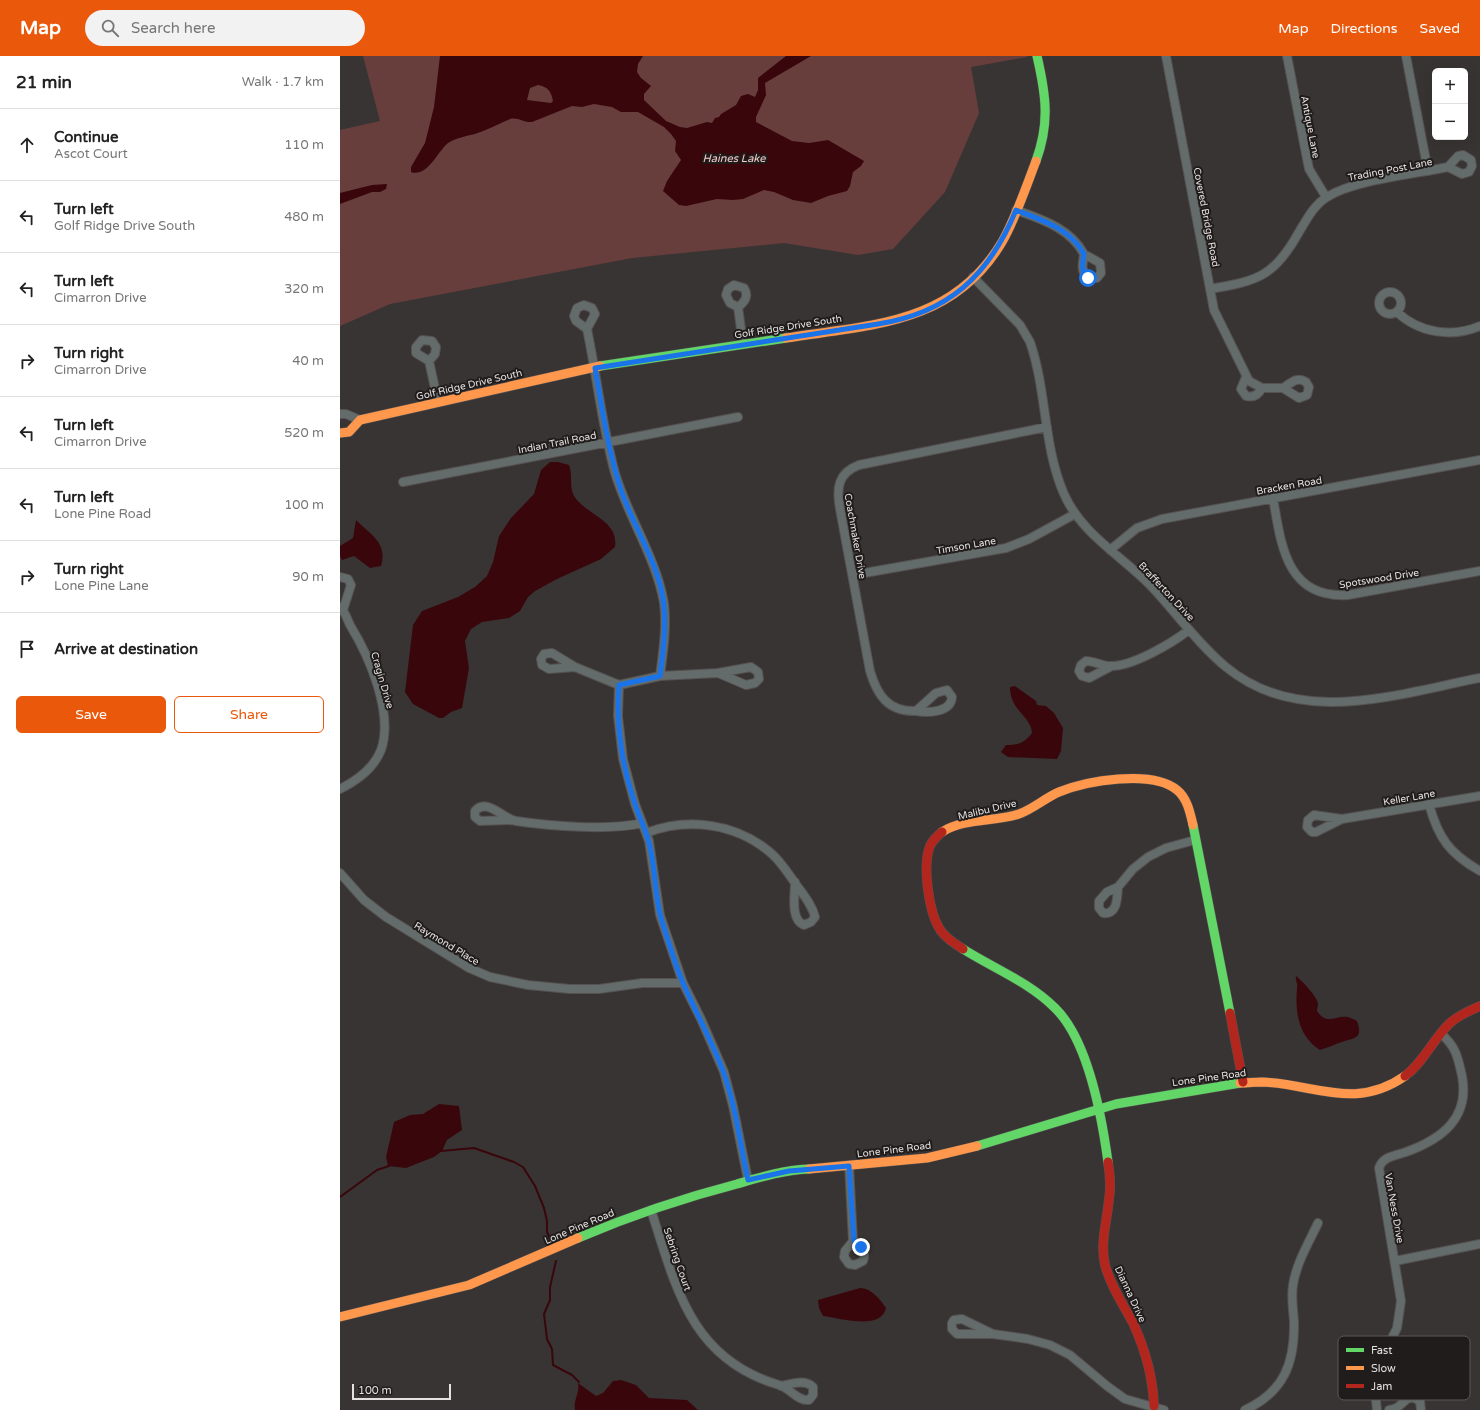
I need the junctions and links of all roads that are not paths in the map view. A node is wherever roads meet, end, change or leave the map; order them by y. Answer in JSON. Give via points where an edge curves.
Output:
{"nodes":[{"id":1,"x":1037,"y":56,"type":"edge"},
{"id":2,"x":1166,"y":56,"type":"edge"},
{"id":3,"x":1287,"y":56,"type":"edge"},
{"id":4,"x":1406,"y":56,"type":"edge"},
{"id":5,"x":1448,"y":167,"type":"dead end"},
{"id":6,"x":1428,"y":171,"type":"junction"},
{"id":7,"x":1326,"y":197,"type":"junction"},
{"id":8,"x":1016,"y":210,"type":"junction"},
{"id":9,"x":1084,"y":254,"type":"dead end"},
{"id":10,"x":973,"y":277,"type":"junction"},
{"id":11,"x":1210,"y":289,"type":"junction"},
{"id":12,"x":738,"y":307,"type":"dead end"},
{"id":13,"x":1397,"y":312,"type":"dead end"},
{"id":14,"x":1480,"y":326,"type":"edge"},
{"id":15,"x":587,"y":329,"type":"dead end"},
{"id":16,"x":743,"y":344,"type":"junction"},
{"id":17,"x":428,"y":361,"type":"dead end"},
{"id":18,"x":595,"y":368,"type":"junction"},
{"id":19,"x":1246,"y":377,"type":"junction"},
{"id":20,"x":1262,"y":388,"type":"junction"},
{"id":21,"x":1283,"y":388,"type":"dead end"},
{"id":22,"x":438,"y":402,"type":"junction"},
{"id":23,"x":340,"y":414,"type":"edge"},
{"id":24,"x":738,"y":418,"type":"dead end"},
{"id":25,"x":360,"y":420,"type":"junction"},
{"id":26,"x":1047,"y":428,"type":"junction"},
{"id":27,"x":340,"y":433,"type":"edge"},
{"id":28,"x":609,"y":442,"type":"junction"},
{"id":29,"x":1480,"y":460,"type":"edge"},
{"id":30,"x":403,"y":482,"type":"dead end"},
{"id":31,"x":1273,"y":498,"type":"junction"},
{"id":32,"x":1075,"y":514,"type":"junction"},
{"id":33,"x":1110,"y":550,"type":"junction"},
{"id":34,"x":1480,"y":571,"type":"edge"},
{"id":35,"x":853,"y":575,"type":"junction"},
{"id":36,"x":340,"y":577,"type":"edge"},
{"id":37,"x":342,"y":608,"type":"edge"},
{"id":38,"x":1189,"y":630,"type":"junction"},
{"id":39,"x":1110,"y":666,"type":"dead end"},
{"id":40,"x":575,"y":667,"type":"dead end"},
{"id":41,"x":718,"y":673,"type":"dead end"},
{"id":42,"x":660,"y":676,"type":"junction"},
{"id":43,"x":1480,"y":678,"type":"edge"},
{"id":44,"x":619,"y":685,"type":"junction"},
{"id":45,"x":916,"y":711,"type":"dead end"},
{"id":46,"x":340,"y":789,"type":"edge"},
{"id":47,"x":1480,"y":796,"type":"edge"},
{"id":48,"x":1429,"y":804,"type":"junction"},
{"id":49,"x":1342,"y":819,"type":"dead end"},
{"id":50,"x":513,"y":820,"type":"dead end"},
{"id":51,"x":642,"y":823,"type":"junction"},
{"id":52,"x":646,"y":833,"type":"junction"},
{"id":53,"x":1195,"y":840,"type":"junction"},
{"id":54,"x":1480,"y":871,"type":"edge"},
{"id":55,"x":340,"y":873,"type":"edge"},
{"id":56,"x":795,"y":882,"type":"junction"},
{"id":57,"x":1118,"y":887,"type":"dead end"},
{"id":58,"x":683,"y":983,"type":"junction"},
{"id":59,"x":1480,"y":1006,"type":"edge"},
{"id":60,"x":1441,"y":1034,"type":"junction"},
{"id":61,"x":1243,"y":1082,"type":"junction"},
{"id":62,"x":1097,"y":1109,"type":"junction"},
{"id":63,"x":849,"y":1166,"type":"junction"},
{"id":64,"x":748,"y":1180,"type":"junction"},
{"id":65,"x":651,"y":1210,"type":"junction"},
{"id":66,"x":1318,"y":1223,"type":"dead end"},
{"id":67,"x":854,"y":1241,"type":"dead end"},
{"id":68,"x":1479,"y":1243,"type":"edge"},
{"id":69,"x":1394,"y":1261,"type":"junction"},
{"id":70,"x":340,"y":1317,"type":"edge"},
{"id":71,"x":993,"y":1334,"type":"dead end"},
{"id":72,"x":1393,"y":1336,"type":"edge"},
{"id":73,"x":782,"y":1386,"type":"dead end"},
{"id":74,"x":1376,"y":1400,"type":"edge"},
{"id":75,"x":1406,"y":1400,"type":"edge"},
{"id":76,"x":1418,"y":1400,"type":"edge"},
{"id":77,"x":1154,"y":1406,"type":"junction"},
{"id":78,"x":1400,"y":1409,"type":"edge"},
{"id":79,"x":1164,"y":1410,"type":"edge"},
{"id":80,"x":1245,"y":1410,"type":"edge"},
{"id":81,"x":1377,"y":1410,"type":"edge"},
{"id":82,"x":1389,"y":1410,"type":"edge"},
{"id":83,"x":1421,"y":1410,"type":"edge"}],
"edges":[{"from":1,"to":8,"type":"street","name":"Golf Ridge Drive South","via":[[1046,99],[1044,137]]},
{"from":2,"to":11,"type":"street","name":"Covered Bridge Road"},
{"from":3,"to":7,"type":"street","name":"Antique Lane","via":[[1309,169]]},
{"from":4,"to":6,"type":"street"},
{"from":5,"to":6,"type":"street","name":"Trading Post Lane"},
{"from":6,"to":7,"type":"street","name":"Trading Post Lane","via":[[1347,187]]},
{"from":7,"to":11,"type":"street","name":"Trading Post Lane","via":[[1312,212],[1287,253],[1272,269],[1250,281]]},
{"from":8,"to":9,"type":"street","via":[[1060,229],[1076,241]]},
{"from":8,"to":10,"type":"street","name":"Golf Ridge Drive South","via":[[996,252]]},
{"from":10,"to":16,"type":"street","name":"Golf Ridge Drive South","via":[[946,300],[913,316],[878,324]]},
{"from":10,"to":26,"type":"street","name":"Brafferton Drive","via":[[1027,335],[1034,358]]},
{"from":11,"to":19,"type":"street","name":"Covered Bridge Road","via":[[1218,318]]},
{"from":12,"to":16,"type":"street"},
{"from":13,"to":14,"type":"street","via":[[1418,328],[1430,331],[1458,331]]},
{"from":15,"to":18,"type":"street"},
{"from":16,"to":18,"type":"street","name":"Golf Ridge Drive South"},
{"from":17,"to":22,"type":"street"},
{"from":18,"to":22,"type":"street","name":"Golf Ridge Drive South"},
{"from":18,"to":28,"type":"street"},
{"from":19,"to":20,"type":"street"},
{"from":19,"to":20,"type":"street","name":"Covered Bridge Road","via":[[1241,389],[1246,396],[1253,397]]},
{"from":20,"to":21,"type":"street","name":"Covered Bridge Road"},
{"from":22,"to":25,"type":"street","name":"Golf Ridge Drive South"},
{"from":23,"to":25,"type":"street"},
{"from":24,"to":28,"type":"street","name":"Indian Trail Road"},
{"from":25,"to":27,"type":"street","name":"Golf Ridge Drive South","via":[[349,432]]},
{"from":26,"to":32,"type":"street","name":"Brafferton Drive","via":[[1058,479]]},
{"from":26,"to":35,"type":"street","name":"Coachmaker Drive","via":[[866,463],[846,472],[839,482],[838,493]]},
{"from":28,"to":30,"type":"street","name":"Indian Trail Road"},
{"from":28,"to":42,"type":"street","via":[[621,490],[654,567],[662,595],[664,627]]},
{"from":29,"to":31,"type":"street","name":"Bracken Road"},
{"from":31,"to":33,"type":"street","name":"Bracken Road","via":[[1149,523],[1127,534]]},
{"from":31,"to":34,"type":"street","name":"Spotswood Drive","via":[[1287,562],[1299,579],[1322,593],[1352,594]]},
{"from":32,"to":33,"type":"street","name":"Brafferton Drive"},
{"from":32,"to":35,"type":"street","name":"Timson Lane","via":[[1029,539],[1006,548]]},
{"from":33,"to":38,"type":"street","name":"Brafferton Drive","via":[[1156,591]]},
{"from":35,"to":45,"type":"street","name":"Coachmaker Drive","via":[[870,671],[876,689],[890,706],[904,711]]},
{"from":36,"to":37,"type":"street","name":"Cragin Drive","via":[[348,579],[352,586]]},
{"from":37,"to":46,"type":"street","name":"Cragin Drive","via":[[370,664],[382,707],[384,736],[381,750],[372,763],[359,777]]},
{"from":38,"to":39,"type":"street","via":[[1156,652]]},
{"from":38,"to":43,"type":"street","name":"Brafferton Drive","via":[[1219,662],[1239,676],[1264,690],[1301,701],[1343,703]]},
{"from":40,"to":44,"type":"street"},
{"from":41,"to":42,"type":"street"},
{"from":42,"to":44,"type":"street"},
{"from":44,"to":51,"type":"street","via":[[618,712],[622,753],[630,789]]},
{"from":47,"to":48,"type":"street","name":"Keller Lane"},
{"from":48,"to":49,"type":"street","name":"Keller Lane"},
{"from":48,"to":54,"type":"street","via":[[1437,829],[1448,847]]},
{"from":50,"to":51,"type":"street","via":[[556,825],[608,826]]},
{"from":51,"to":52,"type":"street"},
{"from":52,"to":56,"type":"street","via":[[679,824],[699,824],[724,829],[752,840],[767,850]]},
{"from":52,"to":58,"type":"street","via":[[651,850],[658,905]]},
{"from":53,"to":57,"type":"street","via":[[1170,846],[1148,857],[1133,869]]},
{"from":53,"to":61,"type":"street","name":"Malibu Drive"},
{"from":53,"to":62,"type":"street","name":"Malibu Drive","via":[[1187,804],[1177,790],[1158,782],[1121,779],[1073,787],[1054,794],[1019,814],[951,829],[939,835],[929,847],[928,883],[940,929],[953,943],[1028,986],[1058,1010],[1071,1027],[1082,1050]]},
{"from":55,"to":58,"type":"street","name":"Raymond Place","via":[[364,900],[386,917],[469,968],[490,977],[528,985],[570,989],[599,989],[642,983]]},
{"from":56,"to":56,"type":"street","via":[[814,913],[813,920],[804,925],[800,924],[797,918]]},
{"from":58,"to":64,"type":"street","via":[[726,1078]]},
{"from":59,"to":60,"type":"street","name":"Lone Pine Road","via":[[1461,1015]]},
{"from":60,"to":61,"type":"street","name":"Lone Pine Road","via":[[1409,1073],[1392,1085],[1371,1092],[1344,1095],[1270,1083]]},
{"from":60,"to":69,"type":"street","name":"Van Ness Drive","via":[[1451,1042],[1455,1050],[1463,1084],[1463,1102],[1454,1121],[1438,1136],[1416,1148],[1384,1159],[1380,1164],[1378,1175]]},
{"from":61,"to":62,"type":"street","name":"Lone Pine Road"},
{"from":62,"to":63,"type":"street","name":"Lone Pine Road","via":[[943,1155],[910,1161]]},
{"from":62,"to":77,"type":"street","name":"Dianna Drive","via":[[1110,1180],[1103,1237],[1104,1255],[1108,1273],[1140,1343]]},
{"from":63,"to":64,"type":"street","name":"Lone Pine Road","via":[[789,1171]]},
{"from":63,"to":67,"type":"street"},
{"from":64,"to":65,"type":"street","name":"Lone Pine Road"},
{"from":65,"to":70,"type":"street","name":"Lone Pine Road","via":[[606,1226],[469,1285]]},
{"from":65,"to":73,"type":"street","name":"Sebring Court","via":[[675,1285],[700,1331],[719,1352],[742,1370]]},
{"from":66,"to":80,"type":"street","via":[[1294,1279],[1292,1353],[1286,1374],[1272,1393]]},
{"from":68,"to":69,"type":"street"},
{"from":69,"to":72,"type":"street","name":"Van Ness Drive","via":[[1400,1292],[1400,1318]]},
{"from":71,"to":77,"type":"street","via":[[1032,1340],[1058,1348],[1118,1394],[1132,1401]]},
{"from":74,"to":81,"type":"street","name":"Van Ness Drive"},
{"from":75,"to":78,"type":"street"},
{"from":76,"to":83,"type":"street"},
{"from":77,"to":79,"type":"street"},
{"from":78,"to":82,"type":"street"}]}
